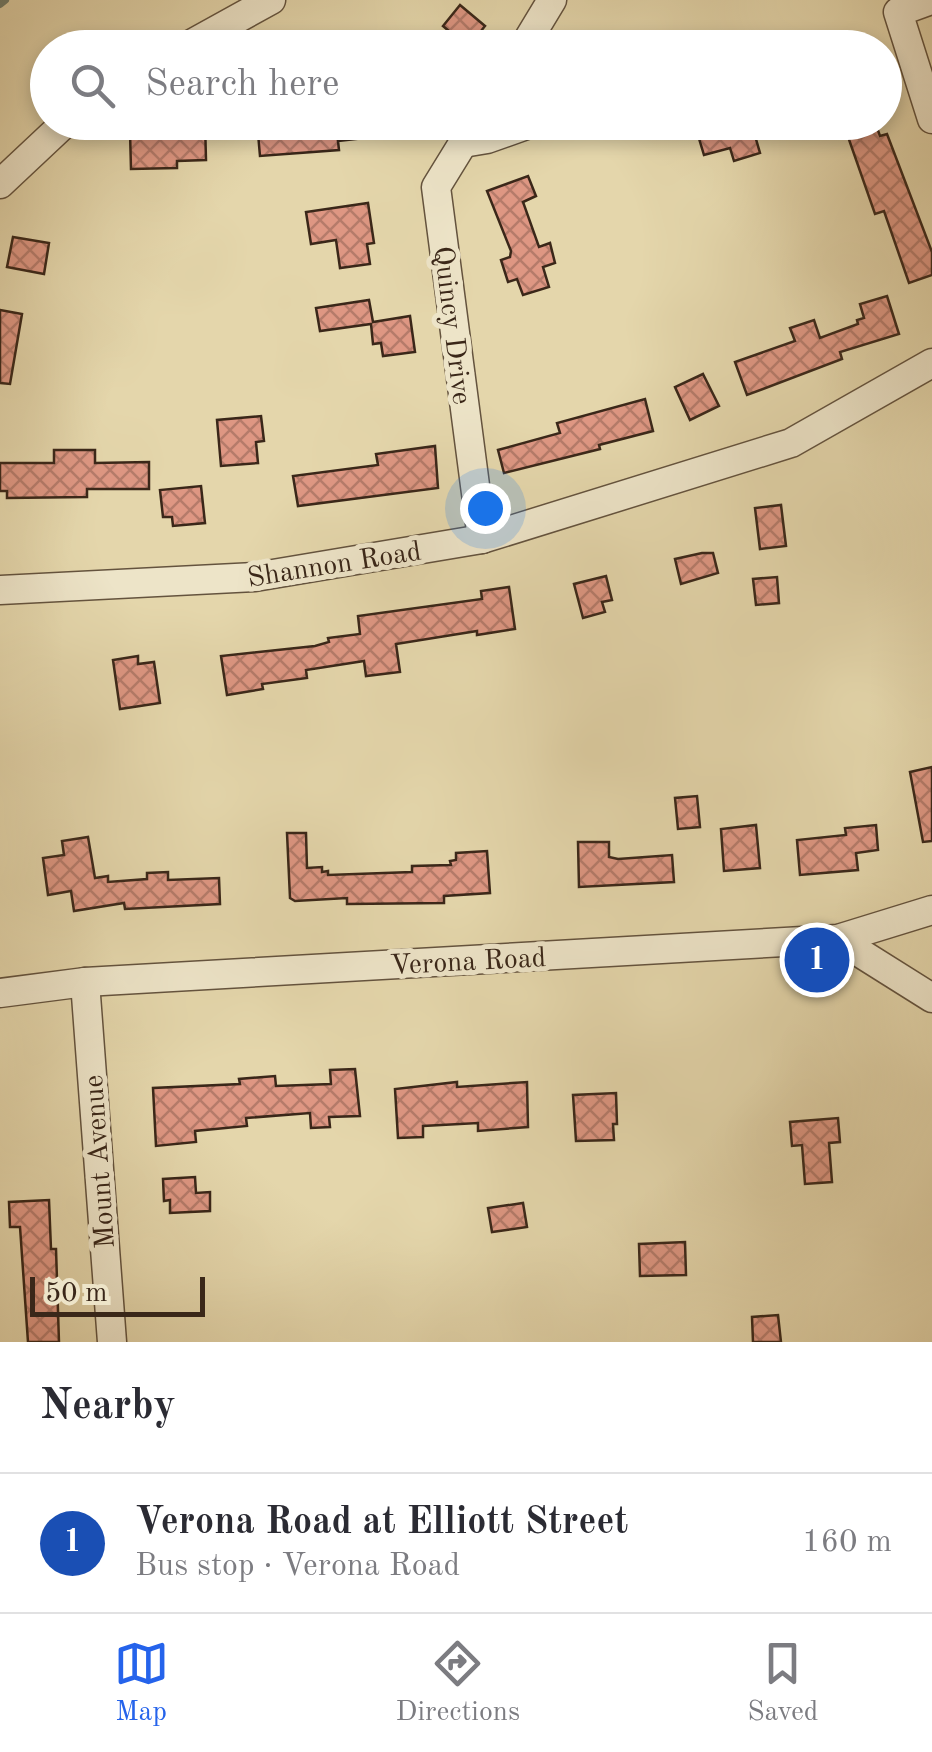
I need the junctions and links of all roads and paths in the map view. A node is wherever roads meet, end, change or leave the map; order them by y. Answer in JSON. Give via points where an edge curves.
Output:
{"nodes":[{"id":1,"x":271,"y":0,"type":"edge"},
{"id":2,"x":552,"y":0,"type":"edge"},
{"id":3,"x":931,"y":0,"type":"edge"},
{"id":4,"x":217,"y":30,"type":"edge"},
{"id":5,"x":534,"y":30,"type":"edge"},
{"id":6,"x":932,"y":119,"type":"edge"},
{"id":7,"x":47,"y":140,"type":"edge"},
{"id":8,"x":466,"y":140,"type":"edge"},
{"id":9,"x":0,"y":184,"type":"edge"},
{"id":10,"x":932,"y":363,"type":"edge"},
{"id":11,"x":482,"y":539,"type":"junction"},
{"id":12,"x":0,"y":590,"type":"edge"},
{"id":13,"x":932,"y":910,"type":"edge"},
{"id":14,"x":838,"y":939,"type":"junction"},
{"id":15,"x":85,"y":982,"type":"junction"},
{"id":16,"x":0,"y":993,"type":"edge"},
{"id":17,"x":932,"y":998,"type":"edge"},
{"id":18,"x":112,"y":1342,"type":"edge"}],
"edges":[{"from":1,"to":4,"type":"street"},
{"from":2,"to":5,"type":"street"},
{"from":3,"to":6,"type":"street","via":[[898,12]]},
{"from":7,"to":9,"type":"street"},
{"from":8,"to":11,"type":"street","name":"Quincy Drive","via":[[436,187]]},
{"from":10,"to":11,"type":"street","name":"Shannon Road","via":[[791,443]]},
{"from":11,"to":12,"type":"street","name":"Shannon Road","via":[[255,577]]},
{"from":13,"to":14,"type":"street","name":"Verona Road"},
{"from":14,"to":15,"type":"street","name":"Verona Road"},
{"from":14,"to":17,"type":"street"},
{"from":15,"to":16,"type":"street","name":"Verona Road"},
{"from":15,"to":18,"type":"street","name":"Mount Avenue"}]}
